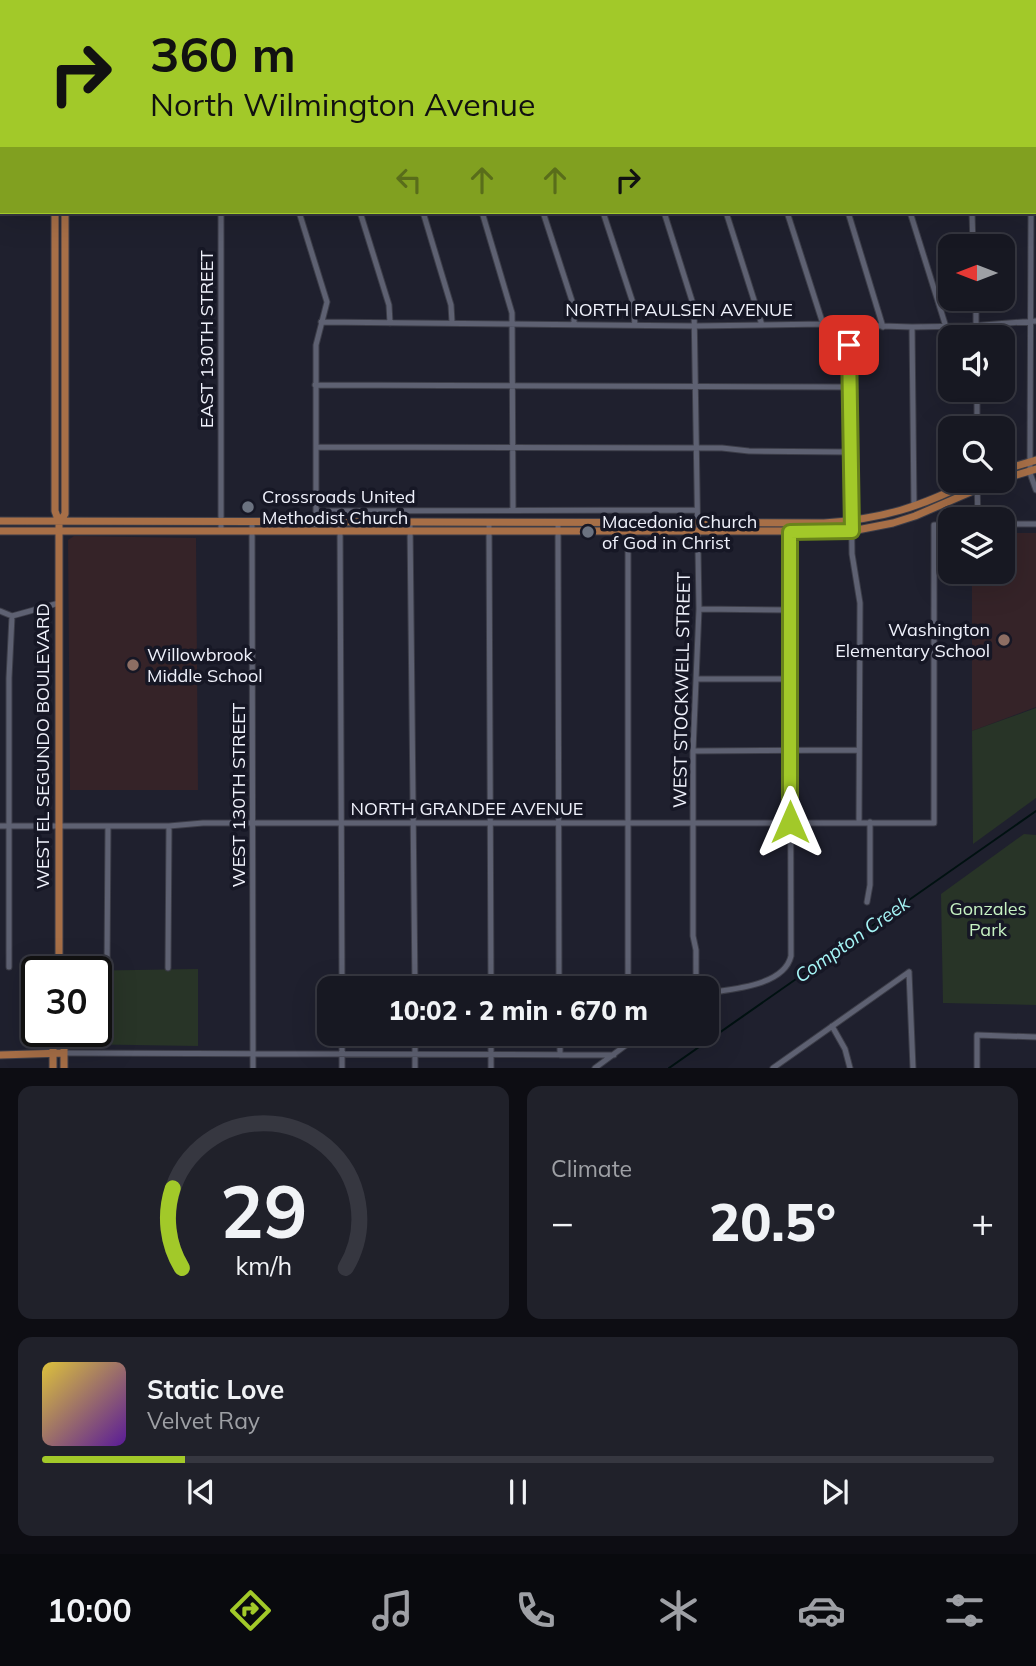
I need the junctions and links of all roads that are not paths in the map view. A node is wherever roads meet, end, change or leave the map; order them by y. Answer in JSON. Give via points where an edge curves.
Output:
{"nodes":[{"id":1,"x":55,"y":214,"type":"edge"},
{"id":2,"x":65,"y":214,"type":"edge"},
{"id":3,"x":221,"y":214,"type":"edge"},
{"id":4,"x":300,"y":214,"type":"edge"},
{"id":5,"x":360,"y":214,"type":"edge"},
{"id":6,"x":424,"y":214,"type":"edge"},
{"id":7,"x":483,"y":214,"type":"edge"},
{"id":8,"x":544,"y":214,"type":"edge"},
{"id":9,"x":605,"y":214,"type":"edge"},
{"id":10,"x":665,"y":214,"type":"edge"},
{"id":11,"x":727,"y":214,"type":"edge"},
{"id":12,"x":788,"y":214,"type":"edge"},
{"id":13,"x":849,"y":214,"type":"edge"},
{"id":14,"x":911,"y":214,"type":"edge"},
{"id":15,"x":972,"y":214,"type":"edge"},
{"id":16,"x":1031,"y":214,"type":"edge"},
{"id":17,"x":973,"y":234,"type":"edge"},
{"id":18,"x":976,"y":312,"type":"edge"},
{"id":19,"x":1034,"y":321,"type":"edge"},
{"id":20,"x":321,"y":322,"type":"junction"},
{"id":21,"x":452,"y":322,"type":"junction"},
{"id":22,"x":390,"y":323,"type":"junction"},
{"id":23,"x":513,"y":323,"type":"junction"},
{"id":24,"x":575,"y":324,"type":"junction"},
{"id":25,"x":823,"y":324,"type":"junction"},
{"id":26,"x":976,"y":324,"type":"junction"},
{"id":27,"x":635,"y":325,"type":"junction"},
{"id":28,"x":762,"y":325,"type":"junction"},
{"id":29,"x":849,"y":325,"type":"junction"},
{"id":30,"x":945,"y":325,"type":"edge"},
{"id":31,"x":966,"y":325,"type":"edge"},
{"id":32,"x":694,"y":326,"type":"junction"},
{"id":33,"x":883,"y":327,"type":"junction"},
{"id":34,"x":912,"y":327,"type":"junction"},
{"id":35,"x":938,"y":327,"type":"edge"},
{"id":36,"x":315,"y":385,"type":"junction"},
{"id":37,"x":513,"y":385,"type":"junction"},
{"id":38,"x":695,"y":385,"type":"junction"},
{"id":39,"x":849,"y":387,"type":"junction"},
{"id":40,"x":316,"y":447,"type":"junction"},
{"id":41,"x":513,"y":447,"type":"junction"},
{"id":42,"x":696,"y":449,"type":"junction"},
{"id":43,"x":850,"y":452,"type":"junction"},
{"id":44,"x":1033,"y":465,"type":"edge"},
{"id":45,"x":1015,"y":468,"type":"edge"},
{"id":46,"x":1015,"y":473,"type":"edge"},
{"id":47,"x":1036,"y":490,"type":"edge"},
{"id":48,"x":951,"y":493,"type":"edge"},
{"id":49,"x":964,"y":493,"type":"edge"},
{"id":50,"x":914,"y":507,"type":"junction"},
{"id":51,"x":513,"y":510,"type":"junction"},
{"id":52,"x":696,"y":510,"type":"junction"},
{"id":53,"x":316,"y":511,"type":"junction"},
{"id":54,"x":915,"y":516,"type":"junction"},
{"id":55,"x":851,"y":521,"type":"junction"},
{"id":56,"x":0,"y":522,"type":"edge"},
{"id":57,"x":60,"y":522,"type":"junction"},
{"id":58,"x":221,"y":522,"type":"junction"},
{"id":59,"x":340,"y":522,"type":"junction"},
{"id":60,"x":489,"y":522,"type":"junction"},
{"id":61,"x":628,"y":522,"type":"junction"},
{"id":62,"x":697,"y":522,"type":"junction"},
{"id":63,"x":790,"y":523,"type":"junction"},
{"id":64,"x":1015,"y":524,"type":"edge"},
{"id":65,"x":1036,"y":524,"type":"edge"},
{"id":66,"x":938,"y":525,"type":"edge"},
{"id":67,"x":252,"y":527,"type":"junction"},
{"id":68,"x":317,"y":527,"type":"junction"},
{"id":69,"x":410,"y":527,"type":"junction"},
{"id":70,"x":558,"y":527,"type":"junction"},
{"id":71,"x":0,"y":531,"type":"edge"},
{"id":72,"x":61,"y":531,"type":"junction"},
{"id":73,"x":221,"y":531,"type":"junction"},
{"id":74,"x":340,"y":531,"type":"junction"},
{"id":75,"x":628,"y":531,"type":"junction"},
{"id":76,"x":697,"y":531,"type":"junction"},
{"id":77,"x":852,"y":531,"type":"junction"},
{"id":78,"x":489,"y":532,"type":"junction"},
{"id":79,"x":790,"y":532,"type":"junction"},
{"id":80,"x":59,"y":603,"type":"junction"},
{"id":81,"x":699,"y":609,"type":"junction"},
{"id":82,"x":790,"y":610,"type":"junction"},
{"id":83,"x":0,"y":611,"type":"edge"},
{"id":84,"x":12,"y":616,"type":"junction"},
{"id":85,"x":0,"y":678,"type":"edge"},
{"id":86,"x":9,"y":678,"type":"junction"},
{"id":87,"x":698,"y":679,"type":"junction"},
{"id":88,"x":791,"y":679,"type":"junction"},
{"id":89,"x":859,"y":750,"type":"junction"},
{"id":90,"x":693,"y":751,"type":"junction"},
{"id":91,"x":790,"y":751,"type":"junction"},
{"id":92,"x":628,"y":822,"type":"junction"},
{"id":93,"x":694,"y":822,"type":"junction"},
{"id":94,"x":790,"y":822,"type":"junction"},
{"id":95,"x":859,"y":822,"type":"junction"},
{"id":96,"x":870,"y":822,"type":"junction"},
{"id":97,"x":253,"y":823,"type":"junction"},
{"id":98,"x":342,"y":823,"type":"junction"},
{"id":99,"x":413,"y":823,"type":"junction"},
{"id":100,"x":490,"y":823,"type":"junction"},
{"id":101,"x":559,"y":823,"type":"junction"},
{"id":102,"x":0,"y":826,"type":"edge"},
{"id":103,"x":9,"y":826,"type":"junction"},
{"id":104,"x":59,"y":826,"type":"junction"},
{"id":105,"x":108,"y":826,"type":"junction"},
{"id":106,"x":169,"y":826,"type":"junction"},
{"id":107,"x":867,"y":902,"type":"dead end"},
{"id":108,"x":59,"y":956,"type":"edge"},
{"id":109,"x":107,"y":956,"type":"edge"},
{"id":110,"x":9,"y":967,"type":"dead end"},
{"id":111,"x":168,"y":968,"type":"dead end"},
{"id":112,"x":342,"y":976,"type":"edge"},
{"id":113,"x":415,"y":976,"type":"edge"},
{"id":114,"x":491,"y":976,"type":"edge"},
{"id":115,"x":559,"y":976,"type":"edge"},
{"id":116,"x":628,"y":976,"type":"edge"},
{"id":117,"x":696,"y":976,"type":"edge"},
{"id":118,"x":719,"y":991,"type":"edge"},
{"id":119,"x":832,"y":1026,"type":"junction"},
{"id":120,"x":1036,"y":1037,"type":"edge"},
{"id":121,"x":342,"y":1046,"type":"edge"},
{"id":122,"x":415,"y":1046,"type":"edge"},
{"id":123,"x":491,"y":1046,"type":"edge"},
{"id":124,"x":560,"y":1046,"type":"edge"},
{"id":125,"x":625,"y":1046,"type":"edge"},
{"id":126,"x":54,"y":1047,"type":"edge"},
{"id":127,"x":64,"y":1047,"type":"edge"},
{"id":128,"x":64,"y":1053,"type":"junction"},
{"id":129,"x":54,"y":1054,"type":"junction"},
{"id":130,"x":253,"y":1054,"type":"junction"},
{"id":131,"x":342,"y":1054,"type":"junction"},
{"id":132,"x":0,"y":1055,"type":"edge"},
{"id":133,"x":415,"y":1055,"type":"junction"},
{"id":134,"x":491,"y":1055,"type":"junction"},
{"id":135,"x":560,"y":1055,"type":"junction"},
{"id":136,"x":614,"y":1055,"type":"junction"},
{"id":137,"x":53,"y":1068,"type":"edge"},
{"id":138,"x":64,"y":1068,"type":"edge"},
{"id":139,"x":253,"y":1068,"type":"edge"},
{"id":140,"x":342,"y":1068,"type":"edge"},
{"id":141,"x":415,"y":1068,"type":"edge"},
{"id":142,"x":491,"y":1068,"type":"edge"},
{"id":143,"x":595,"y":1068,"type":"edge"},
{"id":144,"x":773,"y":1068,"type":"edge"},
{"id":145,"x":849,"y":1068,"type":"edge"},
{"id":146,"x":913,"y":1068,"type":"edge"},
{"id":147,"x":977,"y":1068,"type":"edge"}],
"edges":[{"from":1,"to":57,"type":"main road","via":[[54,471],[55,514]]},
{"from":2,"to":57,"type":"main road","via":[[65,514]]},
{"from":3,"to":58,"type":"street","name":"EAST 130TH STREET"},
{"from":4,"to":20,"type":"street","via":[[327,302]]},
{"from":5,"to":22,"type":"street","via":[[389,305]]},
{"from":6,"to":21,"type":"street"},
{"from":7,"to":23,"type":"street"},
{"from":8,"to":24,"type":"street","via":[[574,307]]},
{"from":9,"to":27,"type":"street","via":[[633,303]]},
{"from":10,"to":32,"type":"street","name":"WEST STOCKWELL STREET","via":[[694,307]]},
{"from":11,"to":28,"type":"street"},
{"from":12,"to":25,"type":"street"},
{"from":13,"to":33,"type":"street"},
{"from":14,"to":30,"type":"street"},
{"from":15,"to":17,"type":"street"},
{"from":16,"to":19,"type":"street"},
{"from":18,"to":26,"type":"street"},
{"from":19,"to":26,"type":"street","name":"NORTH PAULSEN AVENUE"},
{"from":19,"to":44,"type":"street"},
{"from":20,"to":22,"type":"street","name":"NORTH PAULSEN AVENUE"},
{"from":20,"to":36,"type":"street"},
{"from":21,"to":22,"type":"street","name":"NORTH PAULSEN AVENUE"},
{"from":21,"to":23,"type":"street","name":"NORTH PAULSEN AVENUE"},
{"from":23,"to":24,"type":"street","name":"NORTH PAULSEN AVENUE"},
{"from":23,"to":37,"type":"street"},
{"from":24,"to":27,"type":"street","name":"NORTH PAULSEN AVENUE"},
{"from":25,"to":28,"type":"street","name":"NORTH PAULSEN AVENUE"},
{"from":25,"to":29,"type":"street","name":"NORTH PAULSEN AVENUE"},
{"from":26,"to":31,"type":"street","name":"NORTH PAULSEN AVENUE"},
{"from":27,"to":32,"type":"street","name":"NORTH PAULSEN AVENUE"},
{"from":28,"to":32,"type":"street","name":"NORTH PAULSEN AVENUE"},
{"from":29,"to":33,"type":"street","name":"NORTH PAULSEN AVENUE"},
{"from":29,"to":39,"type":"street"},
{"from":32,"to":38,"type":"street","name":"WEST STOCKWELL STREET"},
{"from":33,"to":34,"type":"street","name":"NORTH PAULSEN AVENUE"},
{"from":34,"to":35,"type":"street","name":"NORTH PAULSEN AVENUE"},
{"from":34,"to":50,"type":"street"},
{"from":36,"to":37,"type":"street"},
{"from":36,"to":40,"type":"street"},
{"from":37,"to":38,"type":"street"},
{"from":37,"to":41,"type":"street"},
{"from":38,"to":39,"type":"street"},
{"from":38,"to":42,"type":"street","name":"WEST STOCKWELL STREET"},
{"from":39,"to":43,"type":"street"},
{"from":40,"to":41,"type":"street"},
{"from":40,"to":53,"type":"street"},
{"from":41,"to":42,"type":"street"},
{"from":41,"to":51,"type":"street"},
{"from":42,"to":43,"type":"street"},
{"from":42,"to":52,"type":"street","name":"WEST STOCKWELL STREET"},
{"from":43,"to":55,"type":"street"},
{"from":44,"to":45,"type":"main road"},
{"from":44,"to":46,"type":"main road"},
{"from":44,"to":47,"type":"street"},
{"from":48,"to":50,"type":"main road"},
{"from":49,"to":54,"type":"main road","via":[[951,503]]},
{"from":50,"to":54,"type":"street"},
{"from":50,"to":55,"type":"main road"},
{"from":51,"to":52,"type":"street"},
{"from":51,"to":53,"type":"street"},
{"from":52,"to":62,"type":"street","name":"WEST STOCKWELL STREET"},
{"from":53,"to":68,"type":"street"},
{"from":54,"to":77,"type":"main road"},
{"from":55,"to":63,"type":"main road"},
{"from":55,"to":77,"type":"street"},
{"from":56,"to":57,"type":"main road"},
{"from":57,"to":58,"type":"main road"},
{"from":57,"to":72,"type":"main road","name":"WEST EL SEGUNDO BOULEVARD"},
{"from":58,"to":67,"type":"main road"},
{"from":58,"to":73,"type":"street"},
{"from":59,"to":68,"type":"main road"},
{"from":59,"to":69,"type":"main road"},
{"from":59,"to":74,"type":"street"},
{"from":60,"to":69,"type":"main road"},
{"from":60,"to":70,"type":"main road"},
{"from":60,"to":78,"type":"street"},
{"from":61,"to":62,"type":"main road"},
{"from":61,"to":70,"type":"main road"},
{"from":61,"to":75,"type":"street"},
{"from":62,"to":63,"type":"main road"},
{"from":62,"to":76,"type":"street","name":"WEST STOCKWELL STREET"},
{"from":63,"to":79,"type":"street"},
{"from":64,"to":65,"type":"street"},
{"from":66,"to":96,"type":"street","name":"NORTH GRANDEE AVENUE","via":[[934,525],[934,824]]},
{"from":67,"to":68,"type":"main road"},
{"from":67,"to":73,"type":"main road"},
{"from":67,"to":97,"type":"street","name":"WEST 130TH STREET"},
{"from":68,"to":74,"type":"main road"},
{"from":69,"to":74,"type":"main road"},
{"from":69,"to":78,"type":"main road"},
{"from":69,"to":99,"type":"street"},
{"from":70,"to":75,"type":"main road"},
{"from":70,"to":78,"type":"main road"},
{"from":70,"to":101,"type":"street"},
{"from":71,"to":72,"type":"main road"},
{"from":72,"to":73,"type":"main road"},
{"from":72,"to":80,"type":"main road","name":"WEST EL SEGUNDO BOULEVARD"},
{"from":74,"to":98,"type":"street"},
{"from":75,"to":76,"type":"main road"},
{"from":75,"to":92,"type":"street"},
{"from":76,"to":79,"type":"main road"},
{"from":76,"to":81,"type":"street","name":"WEST STOCKWELL STREET"},
{"from":77,"to":79,"type":"main road"},
{"from":77,"to":89,"type":"street","via":[[860,603]]},
{"from":78,"to":100,"type":"street"},
{"from":79,"to":82,"type":"street"},
{"from":80,"to":84,"type":"street"},
{"from":80,"to":104,"type":"main road","name":"WEST EL SEGUNDO BOULEVARD"},
{"from":81,"to":82,"type":"street"},
{"from":81,"to":87,"type":"street","name":"WEST STOCKWELL STREET"},
{"from":82,"to":88,"type":"street"},
{"from":83,"to":84,"type":"street"},
{"from":84,"to":86,"type":"street"},
{"from":85,"to":86,"type":"street"},
{"from":86,"to":103,"type":"street"},
{"from":87,"to":88,"type":"street"},
{"from":87,"to":90,"type":"street","name":"WEST STOCKWELL STREET"},
{"from":88,"to":91,"type":"street"},
{"from":89,"to":91,"type":"street"},
{"from":89,"to":95,"type":"street"},
{"from":90,"to":91,"type":"street"},
{"from":90,"to":93,"type":"street","name":"WEST STOCKWELL STREET"},
{"from":91,"to":94,"type":"street"},
{"from":92,"to":93,"type":"street","name":"NORTH GRANDEE AVENUE"},
{"from":92,"to":101,"type":"street","name":"NORTH GRANDEE AVENUE"},
{"from":92,"to":116,"type":"street"},
{"from":93,"to":94,"type":"street","name":"NORTH GRANDEE AVENUE"},
{"from":93,"to":117,"type":"street","name":"WEST STOCKWELL STREET"},
{"from":94,"to":95,"type":"street","name":"NORTH GRANDEE AVENUE"},
{"from":94,"to":118,"type":"street","via":[[789,963],[758,984]]},
{"from":95,"to":96,"type":"street","name":"NORTH GRANDEE AVENUE"},
{"from":96,"to":107,"type":"street"},
{"from":97,"to":98,"type":"street","name":"NORTH GRANDEE AVENUE"},
{"from":97,"to":106,"type":"street","name":"NORTH GRANDEE AVENUE"},
{"from":97,"to":130,"type":"street","name":"WEST 130TH STREET"},
{"from":98,"to":99,"type":"street","name":"NORTH GRANDEE AVENUE"},
{"from":98,"to":112,"type":"street"},
{"from":99,"to":100,"type":"street","name":"NORTH GRANDEE AVENUE"},
{"from":99,"to":113,"type":"street"},
{"from":100,"to":101,"type":"street","name":"NORTH GRANDEE AVENUE"},
{"from":100,"to":114,"type":"street"},
{"from":101,"to":115,"type":"street"},
{"from":102,"to":103,"type":"street","name":"NORTH GRANDEE AVENUE"},
{"from":103,"to":104,"type":"street","name":"NORTH GRANDEE AVENUE"},
{"from":103,"to":110,"type":"street"},
{"from":104,"to":105,"type":"street","name":"NORTH GRANDEE AVENUE"},
{"from":104,"to":108,"type":"main road","name":"WEST EL SEGUNDO BOULEVARD"},
{"from":105,"to":106,"type":"street","name":"NORTH GRANDEE AVENUE"},
{"from":105,"to":109,"type":"street"},
{"from":106,"to":111,"type":"street"},
{"from":119,"to":144,"type":"street"},
{"from":119,"to":145,"type":"street"},
{"from":119,"to":146,"type":"street","via":[[909,972]]},
{"from":120,"to":147,"type":"street","via":[[977,1035]]},
{"from":121,"to":131,"type":"street"},
{"from":122,"to":133,"type":"street"},
{"from":123,"to":134,"type":"street"},
{"from":124,"to":135,"type":"street"},
{"from":125,"to":136,"type":"street"},
{"from":126,"to":129,"type":"main road"},
{"from":127,"to":128,"type":"main road"},
{"from":128,"to":129,"type":"main road"},
{"from":128,"to":130,"type":"street"},
{"from":128,"to":138,"type":"main road"},
{"from":129,"to":132,"type":"main road"},
{"from":129,"to":137,"type":"main road"},
{"from":130,"to":131,"type":"street"},
{"from":130,"to":139,"type":"street","name":"WEST 130TH STREET"},
{"from":131,"to":133,"type":"street"},
{"from":131,"to":140,"type":"street"},
{"from":133,"to":134,"type":"street"},
{"from":133,"to":141,"type":"street"},
{"from":134,"to":135,"type":"street"},
{"from":134,"to":142,"type":"street"},
{"from":135,"to":136,"type":"street"},
{"from":136,"to":143,"type":"street"}]}
